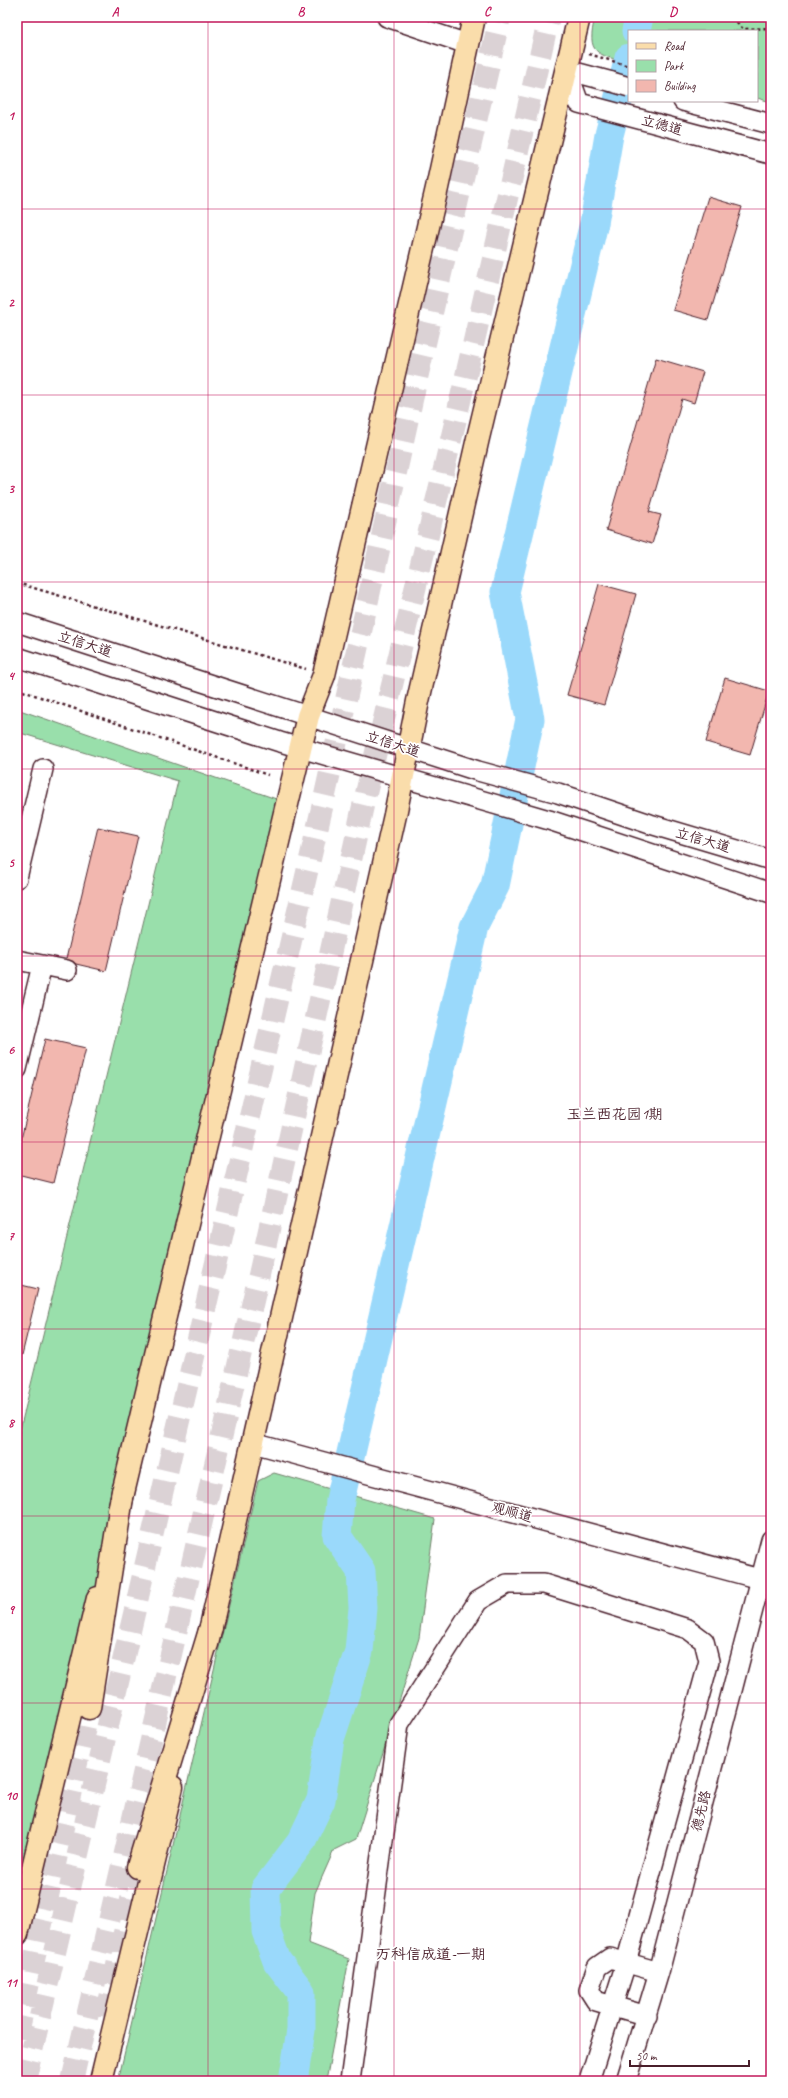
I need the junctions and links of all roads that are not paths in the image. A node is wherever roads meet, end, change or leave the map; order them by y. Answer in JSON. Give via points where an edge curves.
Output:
{"nodes":[{"id":1,"x":387,"y":17,"type":"edge"},
{"id":2,"x":474,"y":17,"type":"edge"},
{"id":3,"x":579,"y":17,"type":"edge"},
{"id":4,"x":467,"y":44,"type":"junction"},
{"id":5,"x":568,"y":70,"type":"junction"},
{"id":6,"x":620,"y":84,"type":"edge"},
{"id":7,"x":687,"y":102,"type":"edge"},
{"id":8,"x":771,"y":124,"type":"edge"},
{"id":9,"x":771,"y":154,"type":"edge"},
{"id":10,"x":17,"y":622,"type":"edge"},
{"id":11,"x":17,"y":657,"type":"edge"},
{"id":12,"x":308,"y":716,"type":"junction"},
{"id":13,"x":302,"y":748,"type":"junction"},
{"id":14,"x":409,"y":749,"type":"junction"},
{"id":15,"x":43,"y":769,"type":"dead end"},
{"id":16,"x":402,"y":776,"type":"junction"},
{"id":17,"x":771,"y":860,"type":"edge"},
{"id":18,"x":17,"y":878,"type":"edge"},
{"id":19,"x":771,"y":893,"type":"edge"},
{"id":20,"x":17,"y":960,"type":"edge"},
{"id":21,"x":42,"y":965,"type":"junction"},
{"id":22,"x":67,"y":970,"type":"dead end"},
{"id":23,"x":17,"y":1069,"type":"edge"},
{"id":24,"x":253,"y":1439,"type":"junction"},
{"id":25,"x":123,"y":1491,"type":"junction"},
{"id":26,"x":771,"y":1540,"type":"edge"},
{"id":27,"x":767,"y":1576,"type":"edge"},
{"id":28,"x":211,"y":1627,"type":"junction"},
{"id":29,"x":89,"y":1708,"type":"tunnel mouth"},
{"id":30,"x":138,"y":1867,"type":"tunnel mouth"},
{"id":31,"x":17,"y":1934,"type":"edge"},
{"id":32,"x":626,"y":1963,"type":"junction"},
{"id":33,"x":659,"y":1972,"type":"junction"},
{"id":34,"x":612,"y":2006,"type":"junction"},
{"id":35,"x":647,"y":2016,"type":"junction"},
{"id":36,"x":101,"y":2081,"type":"edge"},
{"id":37,"x":350,"y":2081,"type":"edge"},
{"id":38,"x":589,"y":2081,"type":"edge"},
{"id":39,"x":626,"y":2081,"type":"edge"},
{"id":40,"x":634,"y":2081,"type":"edge"}],
"edges":[{"from":1,"to":4,"type":"street"},
{"from":2,"to":4,"type":"main road"},
{"from":3,"to":5,"type":"main road"},
{"from":4,"to":12,"type":"main road","via":[[437,188],[324,674]]},
{"from":5,"to":6,"type":"street"},
{"from":5,"to":9,"type":"street","name":"立德道","via":[[579,103]]},
{"from":5,"to":14,"type":"main road","via":[[478,438]]},
{"from":7,"to":8,"type":"street","name":"立德道"},
{"from":10,"to":12,"type":"street","name":"立信大道"},
{"from":11,"to":13,"type":"street","name":"立信大道"},
{"from":12,"to":13,"type":"main road"},
{"from":12,"to":14,"type":"street","name":"立信大道"},
{"from":13,"to":16,"type":"street","name":"立信大道"},
{"from":13,"to":25,"type":"main road"},
{"from":14,"to":16,"type":"main road"},
{"from":14,"to":17,"type":"street","name":"立信大道"},
{"from":15,"to":18,"type":"street"},
{"from":16,"to":19,"type":"street","name":"立信大道","via":[[549,820]]},
{"from":16,"to":24,"type":"main road"},
{"from":20,"to":21,"type":"street"},
{"from":21,"to":22,"type":"street"},
{"from":21,"to":23,"type":"street"},
{"from":24,"to":27,"type":"street","name":"观顺道"},
{"from":24,"to":28,"type":"main road"},
{"from":25,"to":29,"type":"main road"},
{"from":25,"to":31,"type":"main road"},
{"from":26,"to":27,"type":"street","name":"德先路"},
{"from":27,"to":33,"type":"street","name":"德先路"},
{"from":27,"to":40,"type":"street","name":"德先路","via":[[666,1974]]},
{"from":28,"to":30,"type":"main road"},
{"from":28,"to":36,"type":"main road"},
{"from":32,"to":33,"type":"street"},
{"from":32,"to":34,"type":"street"},
{"from":32,"to":34,"type":"street","via":[[610,1958],[597,1967],[589,1990],[596,2001]]},
{"from":32,"to":37,"type":"street","via":[[709,1661],[704,1641],[688,1629],[544,1584],[507,1584],[478,1601],[399,1724]]},
{"from":33,"to":35,"type":"street","name":"德先路"},
{"from":34,"to":35,"type":"street"},
{"from":34,"to":38,"type":"street"},
{"from":35,"to":39,"type":"street","name":"德先路"}]}
